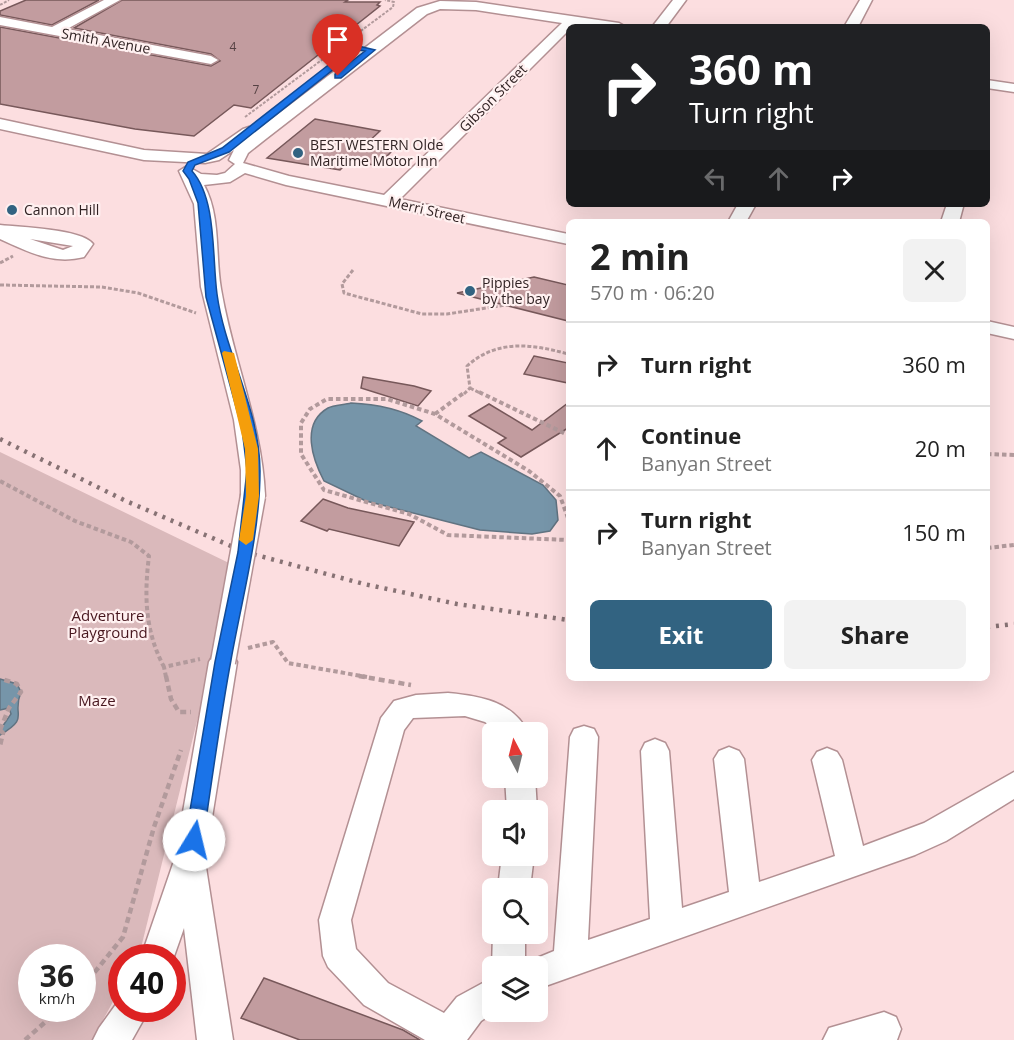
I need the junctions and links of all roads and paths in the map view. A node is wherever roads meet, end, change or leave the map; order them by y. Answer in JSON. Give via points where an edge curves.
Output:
{"nodes":[{"id":1,"x":9,"y":0,"type":"edge"},
{"id":2,"x":114,"y":0,"type":"edge"},
{"id":3,"x":385,"y":0,"type":"edge"},
{"id":4,"x":390,"y":0,"type":"edge"},
{"id":5,"x":456,"y":0,"type":"edge"},
{"id":6,"x":680,"y":0,"type":"edge"},
{"id":7,"x":866,"y":0,"type":"edge"},
{"id":8,"x":441,"y":4,"type":"edge"},
{"id":9,"x":0,"y":5,"type":"edge"},
{"id":10,"x":476,"y":6,"type":"junction"},
{"id":11,"x":572,"y":20,"type":"junction"},
{"id":12,"x":0,"y":21,"type":"edge"},
{"id":13,"x":568,"y":24,"type":"edge"},
{"id":14,"x":599,"y":24,"type":"edge"},
{"id":15,"x":661,"y":24,"type":"edge"},
{"id":16,"x":853,"y":24,"type":"edge"},
{"id":17,"x":566,"y":26,"type":"edge"},
{"id":18,"x":54,"y":31,"type":"junction"},
{"id":19,"x":364,"y":48,"type":"junction"},
{"id":20,"x":211,"y":60,"type":"dead end"},
{"id":21,"x":990,"y":84,"type":"edge"},
{"id":22,"x":1014,"y":88,"type":"edge"},
{"id":23,"x":297,"y":101,"type":"junction"},
{"id":24,"x":244,"y":118,"type":"dead end"},
{"id":25,"x":0,"y":124,"type":"edge"},
{"id":26,"x":144,"y":155,"type":"junction"},
{"id":27,"x":209,"y":157,"type":"junction"},
{"id":28,"x":232,"y":171,"type":"junction"},
{"id":29,"x":188,"y":173,"type":"junction"},
{"id":30,"x":388,"y":201,"type":"junction"},
{"id":31,"x":203,"y":203,"type":"junction"},
{"id":32,"x":566,"y":239,"type":"edge"},
{"id":33,"x":353,"y":270,"type":"dead end"},
{"id":34,"x":0,"y":285,"type":"edge"},
{"id":35,"x":506,"y":305,"type":"dead end"},
{"id":36,"x":199,"y":313,"type":"dead end"},
{"id":37,"x":990,"y":328,"type":"edge"},
{"id":38,"x":1014,"y":333,"type":"edge"},
{"id":39,"x":566,"y":354,"type":"edge"},
{"id":40,"x":470,"y":388,"type":"junction"},
{"id":41,"x":435,"y":414,"type":"junction"},
{"id":42,"x":566,"y":434,"type":"edge"},
{"id":43,"x":990,"y":454,"type":"edge"},
{"id":44,"x":1014,"y":455,"type":"edge"},
{"id":45,"x":0,"y":481,"type":"edge"},
{"id":46,"x":566,"y":513,"type":"edge"},
{"id":47,"x":566,"y":540,"type":"edge"},
{"id":48,"x":1014,"y":545,"type":"edge"},
{"id":49,"x":990,"y":548,"type":"edge"},
{"id":50,"x":273,"y":642,"type":"dead end"},
{"id":51,"x":164,"y":667,"type":"dead end"},
{"id":52,"x":2,"y":679,"type":"dead end"},
{"id":53,"x":198,"y":702,"type":"dead end"},
{"id":54,"x":412,"y":706,"type":"junction"},
{"id":55,"x":508,"y":722,"type":"edge"},
{"id":56,"x":191,"y":723,"type":"dead end"},
{"id":57,"x":1,"y":731,"type":"edge"},
{"id":58,"x":584,"y":737,"type":"dead end"},
{"id":59,"x":183,"y":744,"type":"dead end"},
{"id":60,"x":0,"y":746,"type":"edge"},
{"id":61,"x":654,"y":751,"type":"dead end"},
{"id":62,"x":729,"y":759,"type":"dead end"},
{"id":63,"x":827,"y":760,"type":"dead end"},
{"id":64,"x":1014,"y":784,"type":"edge"},
{"id":65,"x":191,"y":858,"type":"junction"},
{"id":66,"x":852,"y":864,"type":"junction"},
{"id":67,"x":746,"y":902,"type":"junction"},
{"id":68,"x":666,"y":929,"type":"junction"},
{"id":69,"x":162,"y":944,"type":"edge"},
{"id":70,"x":570,"y":960,"type":"junction"},
{"id":71,"x":548,"y":969,"type":"edge"},
{"id":72,"x":96,"y":971,"type":"edge"},
{"id":73,"x":482,"y":1001,"type":"edge"},
{"id":74,"x":45,"y":1022,"type":"edge"},
{"id":75,"x":123,"y":1022,"type":"edge"},
{"id":76,"x":884,"y":1029,"type":"dead end"},
{"id":77,"x":446,"y":1037,"type":"edge"},
{"id":78,"x":25,"y":1040,"type":"edge"},
{"id":79,"x":111,"y":1040,"type":"edge"},
{"id":80,"x":215,"y":1040,"type":"edge"},
{"id":81,"x":841,"y":1040,"type":"edge"}],
"edges":[{"from":1,"to":9,"type":"path"},
{"from":2,"to":18,"type":"street"},
{"from":3,"to":4,"type":"path"},
{"from":4,"to":24,"type":"path","via":[[395,3],[393,7]]},
{"from":5,"to":10,"type":"street"},
{"from":6,"to":15,"type":"street"},
{"from":7,"to":16,"type":"street"},
{"from":8,"to":10,"type":"street"},
{"from":8,"to":19,"type":"street","via":[[422,11]]},
{"from":8,"to":19,"type":"street","via":[[409,3]]},
{"from":10,"to":11,"type":"street"},
{"from":11,"to":13,"type":"street","name":"Gibson Street"},
{"from":11,"to":14,"type":"street"},
{"from":12,"to":18,"type":"street","name":"Smith Avenue"},
{"from":17,"to":30,"type":"street","name":"Gibson Street"},
{"from":18,"to":20,"type":"street","name":"Smith Avenue"},
{"from":19,"to":23,"type":"street"},
{"from":21,"to":22,"type":"street"},
{"from":23,"to":27,"type":"street"},
{"from":23,"to":28,"type":"street","via":[[241,151]]},
{"from":25,"to":26,"type":"street"},
{"from":26,"to":27,"type":"street"},
{"from":26,"to":29,"type":"street"},
{"from":27,"to":28,"type":"street"},
{"from":27,"to":29,"type":"street","via":[[192,164]]},
{"from":28,"to":29,"type":"street","via":[[200,180]]},
{"from":28,"to":30,"type":"street","name":"Merri Street"},
{"from":28,"to":31,"type":"street"},
{"from":29,"to":31,"type":"street","via":[[194,178]]},
{"from":30,"to":32,"type":"street","name":"Merri Street"},
{"from":31,"to":65,"type":"street","bridge":true,"via":[[212,297],[249,429],[254,470],[245,552]]},
{"from":33,"to":35,"type":"path","via":[[342,284],[344,293],[422,314]]},
{"from":34,"to":36,"type":"path","via":[[102,287],[138,293]]},
{"from":37,"to":38,"type":"street"},
{"from":39,"to":40,"type":"path","via":[[525,345],[485,352],[467,366]]},
{"from":40,"to":41,"type":"path"},
{"from":40,"to":42,"type":"path"},
{"from":41,"to":46,"type":"path","via":[[529,471],[560,496]]},
{"from":41,"to":47,"type":"path","via":[[387,399],[327,399],[310,409],[301,423],[301,454],[324,490],[409,514],[448,535]]},
{"from":43,"to":44,"type":"path"},
{"from":45,"to":51,"type":"path","via":[[75,521],[131,542],[149,556],[144,593],[151,645]]},
{"from":48,"to":49,"type":"path"},
{"from":50,"to":54,"type":"path","via":[[288,663],[411,684]]},
{"from":52,"to":57,"type":"path","via":[[17,684],[21,693],[9,708]]},
{"from":53,"to":56,"type":"path"},
{"from":54,"to":55,"type":"street","via":[[426,703],[485,709]]},
{"from":54,"to":77,"type":"street","via":[[404,709],[391,726],[335,920],[340,956],[376,994]]},
{"from":57,"to":60,"type":"path"},
{"from":58,"to":70,"type":"street"},
{"from":59,"to":72,"type":"path","via":[[154,827],[123,937]]},
{"from":61,"to":68,"type":"street"},
{"from":62,"to":67,"type":"street"},
{"from":63,"to":66,"type":"street"},
{"from":64,"to":66,"type":"street","via":[[935,832]]},
{"from":65,"to":69,"type":"street"},
{"from":65,"to":80,"type":"street"},
{"from":66,"to":67,"type":"street"},
{"from":67,"to":68,"type":"street"},
{"from":68,"to":70,"type":"street"},
{"from":70,"to":71,"type":"street"},
{"from":73,"to":77,"type":"street","via":[[469,1009]]},
{"from":74,"to":78,"type":"path"},
{"from":75,"to":79,"type":"street"},
{"from":76,"to":81,"type":"street"}]}
